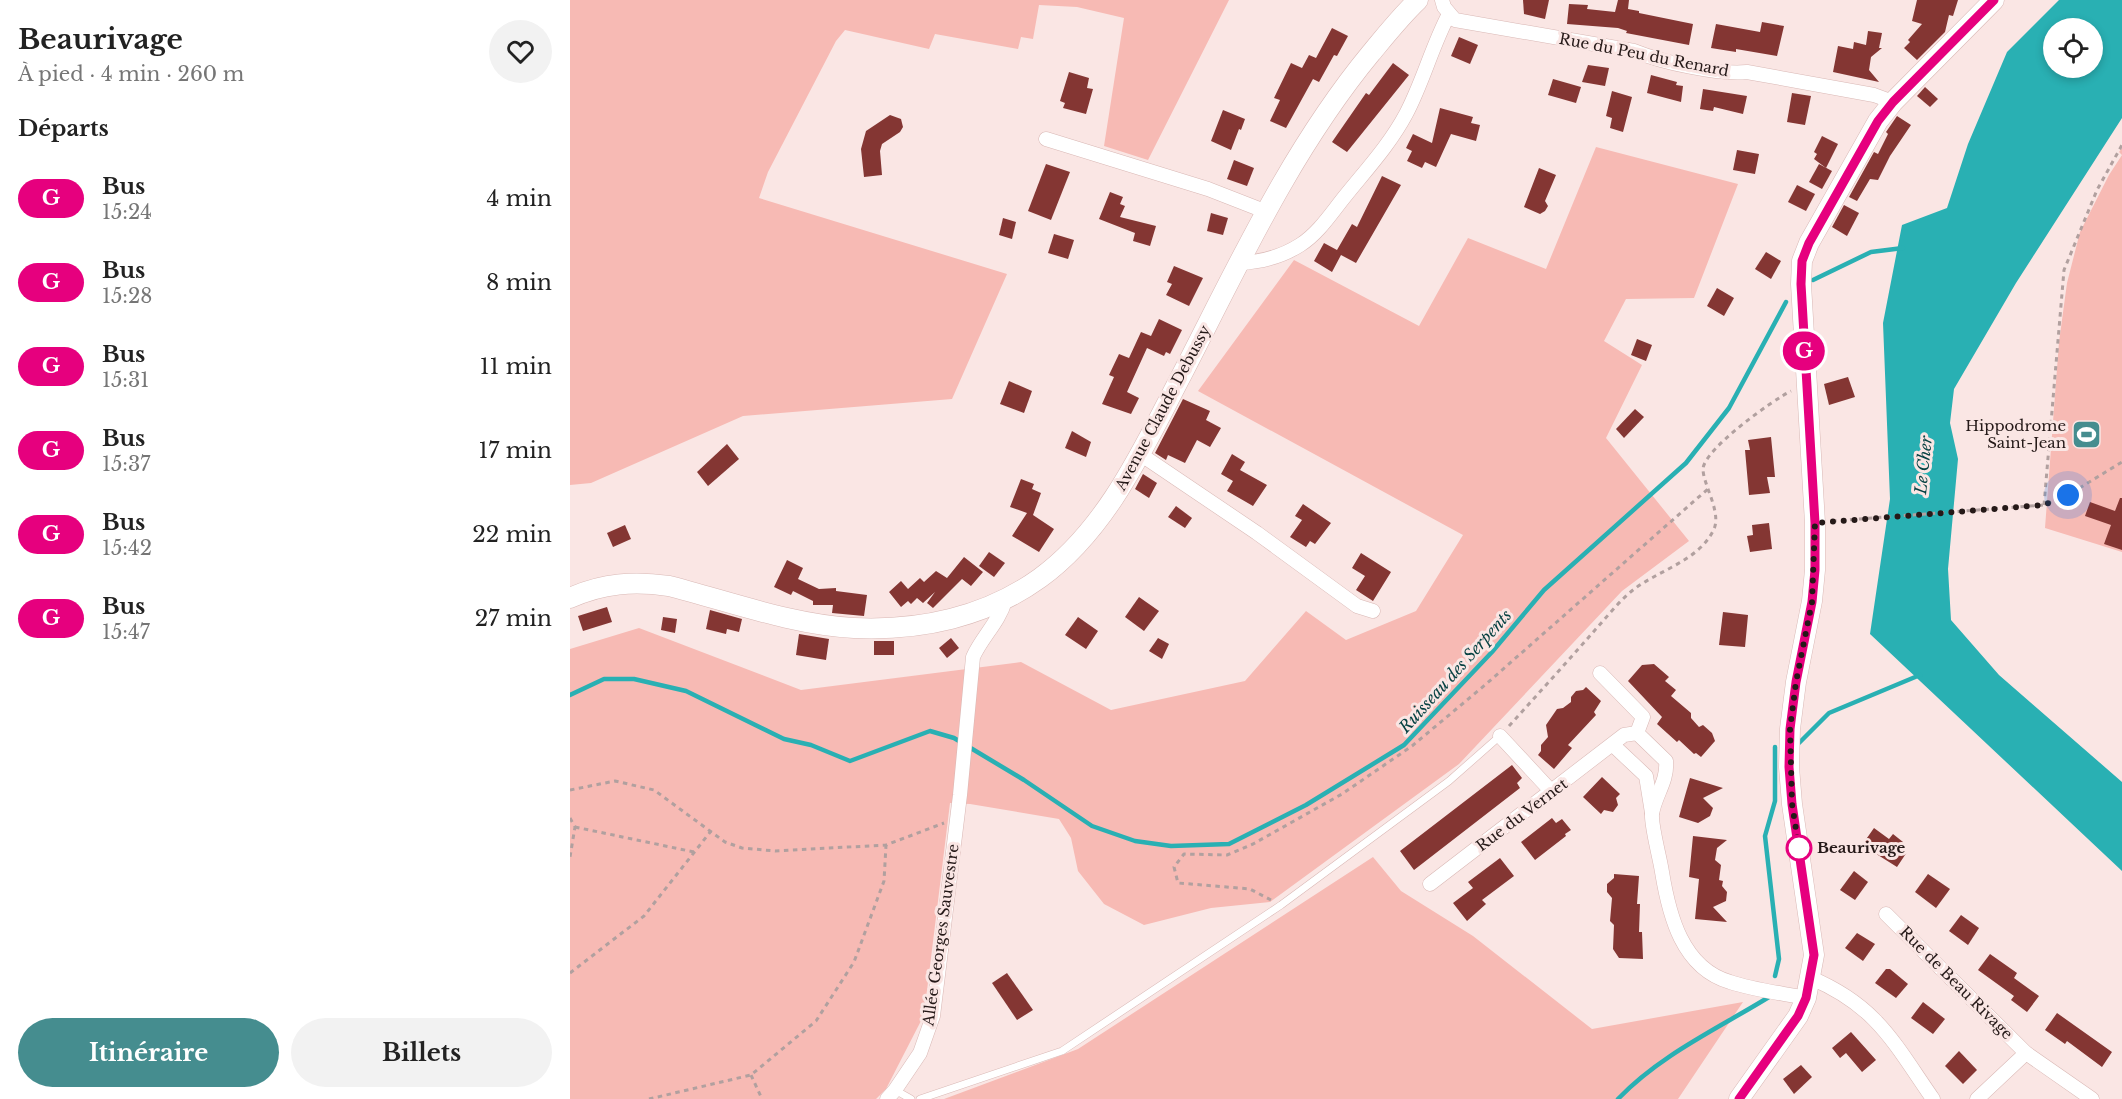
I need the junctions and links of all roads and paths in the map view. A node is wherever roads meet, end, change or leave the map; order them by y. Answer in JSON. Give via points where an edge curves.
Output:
{"nodes":[{"id":1,"x":1418,"y":0,"type":"edge"},
{"id":2,"x":1442,"y":0,"type":"edge"},
{"id":3,"x":1994,"y":0,"type":"edge"},
{"id":4,"x":1449,"y":14,"type":"junction"},
{"id":5,"x":1893,"y":102,"type":"junction"},
{"id":6,"x":1046,"y":139,"type":"dead end"},
{"id":7,"x":2122,"y":145,"type":"edge"},
{"id":8,"x":1267,"y":212,"type":"junction"},
{"id":9,"x":1240,"y":264,"type":"junction"},
{"id":10,"x":1806,"y":384,"type":"junction"},
{"id":11,"x":1140,"y":454,"type":"junction"},
{"id":12,"x":2122,"y":462,"type":"edge"},
{"id":13,"x":1709,"y":488,"type":"junction"},
{"id":14,"x":2044,"y":505,"type":"junction"},
{"id":15,"x":1815,"y":523,"type":"junction"},
{"id":16,"x":570,"y":598,"type":"edge"},
{"id":17,"x":1005,"y":601,"type":"junction"},
{"id":18,"x":1372,"y":611,"type":"dead end"},
{"id":19,"x":1600,"y":673,"type":"dead end"},
{"id":20,"x":1637,"y":733,"type":"junction"},
{"id":21,"x":1500,"y":736,"type":"junction"},
{"id":22,"x":1612,"y":745,"type":"junction"},
{"id":23,"x":570,"y":790,"type":"edge"},
{"id":24,"x":1552,"y":792,"type":"junction"},
{"id":25,"x":1652,"y":815,"type":"junction"},
{"id":26,"x":570,"y":818,"type":"edge"},
{"id":27,"x":957,"y":818,"type":"junction"},
{"id":28,"x":575,"y":827,"type":"junction"},
{"id":29,"x":711,"y":831,"type":"junction"},
{"id":30,"x":886,"y":845,"type":"junction"},
{"id":31,"x":694,"y":853,"type":"junction"},
{"id":32,"x":570,"y":857,"type":"edge"},
{"id":33,"x":1430,"y":884,"type":"dead end"},
{"id":34,"x":1281,"y":905,"type":"junction"},
{"id":35,"x":1886,"y":914,"type":"dead end"},
{"id":36,"x":570,"y":973,"type":"edge"},
{"id":37,"x":1811,"y":978,"type":"junction"},
{"id":38,"x":1806,"y":998,"type":"junction"},
{"id":39,"x":2026,"y":1053,"type":"junction"},
{"id":40,"x":751,"y":1075,"type":"junction"},
{"id":41,"x":891,"y":1095,"type":"edge"},
{"id":42,"x":650,"y":1099,"type":"edge"},
{"id":43,"x":762,"y":1099,"type":"edge"},
{"id":44,"x":911,"y":1099,"type":"edge"},
{"id":45,"x":920,"y":1099,"type":"edge"},
{"id":46,"x":1738,"y":1099,"type":"edge"},
{"id":47,"x":1933,"y":1099,"type":"edge"},
{"id":48,"x":1977,"y":1099,"type":"edge"},
{"id":49,"x":2092,"y":1099,"type":"edge"}],
"edges":[{"from":1,"to":8,"type":"street","name":"Avenue Claude Debussy","via":[[1350,79],[1301,150]]},
{"from":2,"to":4,"type":"street"},
{"from":3,"to":5,"type":"street"},
{"from":4,"to":5,"type":"street","name":"Rue du Peu du Renard","via":[[1455,20],[1634,51],[1733,74],[1747,72],[1874,95]]},
{"from":4,"to":9,"type":"street","via":[[1406,114],[1322,225],[1300,245],[1264,262]]},
{"from":5,"to":10,"type":"street","via":[[1878,121],[1802,261]]},
{"from":6,"to":8,"type":"street","via":[[1208,189]]},
{"from":7,"to":14,"type":"path","via":[[2097,190],[2064,270]]},
{"from":8,"to":9,"type":"street","name":"Avenue Claude Debussy"},
{"from":9,"to":11,"type":"street","name":"Avenue Claude Debussy"},
{"from":10,"to":13,"type":"path","via":[[1776,398],[1735,430],[1707,459],[1703,469]]},
{"from":10,"to":15,"type":"street"},
{"from":11,"to":17,"type":"street","name":"Avenue Claude Debussy","via":[[1114,498],[1080,543],[1041,578]]},
{"from":11,"to":18,"type":"street","via":[[1357,606]]},
{"from":12,"to":14,"type":"path"},
{"from":13,"to":21,"type":"path","via":[[1716,522],[1713,531],[1681,563],[1632,591]]},
{"from":13,"to":34,"type":"path","via":[[1412,746],[1342,794],[1253,844],[1227,855],[1184,854],[1174,867],[1178,883],[1250,889]]},
{"from":14,"to":15,"type":"path"},
{"from":15,"to":37,"type":"street","via":[[1812,602],[1796,682],[1790,748],[1792,804],[1813,938]]},
{"from":16,"to":17,"type":"street","name":"Avenue Claude Debussy","via":[[618,583],[669,585],[812,623],[855,628],[914,626],[962,617]]},
{"from":17,"to":27,"type":"street","name":"Allée Georges Sauvestre","via":[[973,657]]},
{"from":19,"to":20,"type":"street","via":[[1643,717]]},
{"from":20,"to":22,"type":"street","name":"Rue du Vernet","via":[[1624,735]]},
{"from":20,"to":25,"type":"street","via":[[1666,761],[1664,783]]},
{"from":21,"to":24,"type":"street"},
{"from":21,"to":34,"type":"lane","via":[[1449,782]]},
{"from":22,"to":24,"type":"street","name":"Rue du Vernet"},
{"from":22,"to":25,"type":"street","via":[[1646,776]]},
{"from":23,"to":29,"type":"path","via":[[615,781],[654,790]]},
{"from":24,"to":33,"type":"street","name":"Rue du Vernet"},
{"from":25,"to":38,"type":"street","via":[[1673,925],[1700,964],[1729,982]]},
{"from":26,"to":28,"type":"path"},
{"from":27,"to":30,"type":"path"},
{"from":27,"to":41,"type":"street","name":"Allée Georges Sauvestre","via":[[933,1016],[920,1053]]},
{"from":28,"to":31,"type":"path"},
{"from":28,"to":32,"type":"path"},
{"from":29,"to":30,"type":"path","via":[[742,848],[775,851]]},
{"from":29,"to":31,"type":"path"},
{"from":30,"to":40,"type":"path","via":[[884,881],[854,962],[816,1022]]},
{"from":31,"to":36,"type":"path","via":[[644,916]]},
{"from":34,"to":45,"type":"lane","via":[[1062,1051]]},
{"from":35,"to":39,"type":"street","name":"Rue de Beau Rivage"},
{"from":37,"to":38,"type":"street"},
{"from":37,"to":47,"type":"street","via":[[1858,1004],[1880,1024]]},
{"from":38,"to":46,"type":"street","via":[[1798,1016]]},
{"from":39,"to":48,"type":"street"},
{"from":39,"to":49,"type":"street","name":"Rue de Beau Rivage"},
{"from":40,"to":42,"type":"path"},
{"from":40,"to":43,"type":"path"},
{"from":41,"to":44,"type":"lane"}]}
